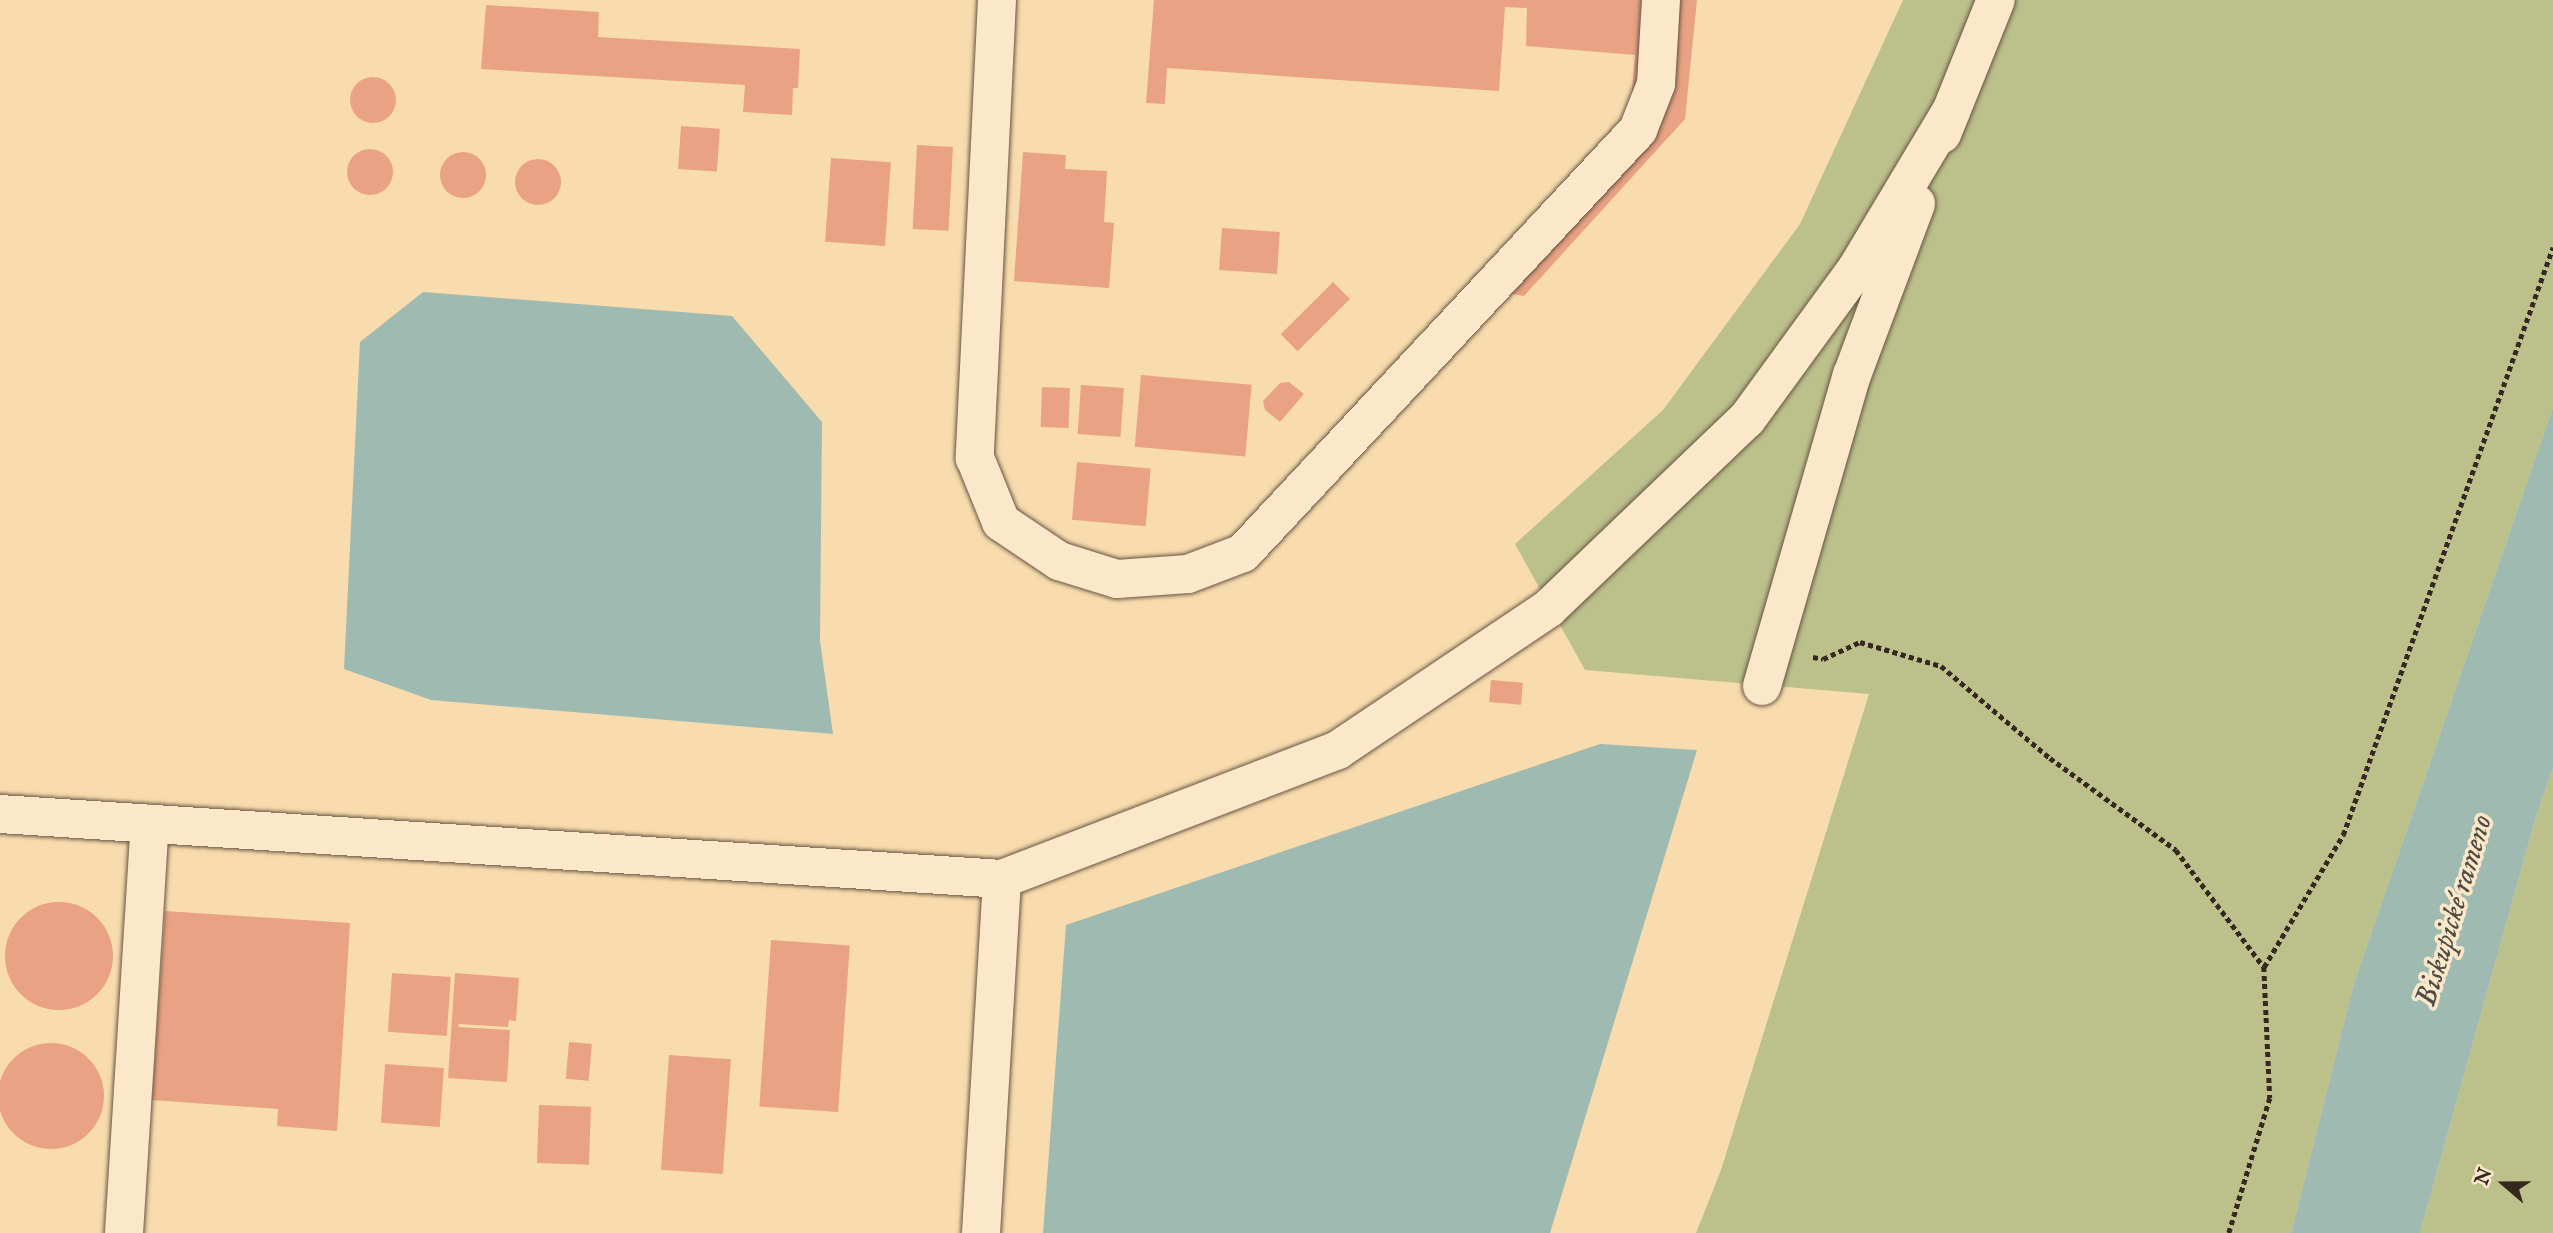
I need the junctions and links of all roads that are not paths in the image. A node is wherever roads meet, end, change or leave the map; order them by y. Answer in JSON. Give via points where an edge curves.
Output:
{"nodes":[{"id":1,"x":997,"y":0,"type":"edge"},
{"id":2,"x":1661,"y":0,"type":"edge"},
{"id":3,"x":1996,"y":0,"type":"edge"},
{"id":4,"x":1951,"y":111,"type":"junction"},
{"id":5,"x":1762,"y":686,"type":"dead end"},
{"id":6,"x":0,"y":814,"type":"edge"},
{"id":7,"x":150,"y":824,"type":"junction"},
{"id":8,"x":1002,"y":880,"type":"junction"},
{"id":9,"x":124,"y":1233,"type":"edge"},
{"id":10,"x":981,"y":1233,"type":"edge"}],
"edges":[{"from":1,"to":2,"type":"lane","via":[[975,458],[1001,522],[1059,561],[1117,579],[1188,573],[1243,553],[1638,130],[1656,85]]},
{"from":3,"to":4,"type":"lane"},
{"from":4,"to":5,"type":"lane","via":[[1852,375]]},
{"from":4,"to":8,"type":"lane","via":[[1857,268],[1747,419],[1549,608],[1338,750]]},
{"from":6,"to":7,"type":"lane"},
{"from":7,"to":8,"type":"lane"},
{"from":7,"to":9,"type":"lane"},
{"from":8,"to":10,"type":"lane"}]}
